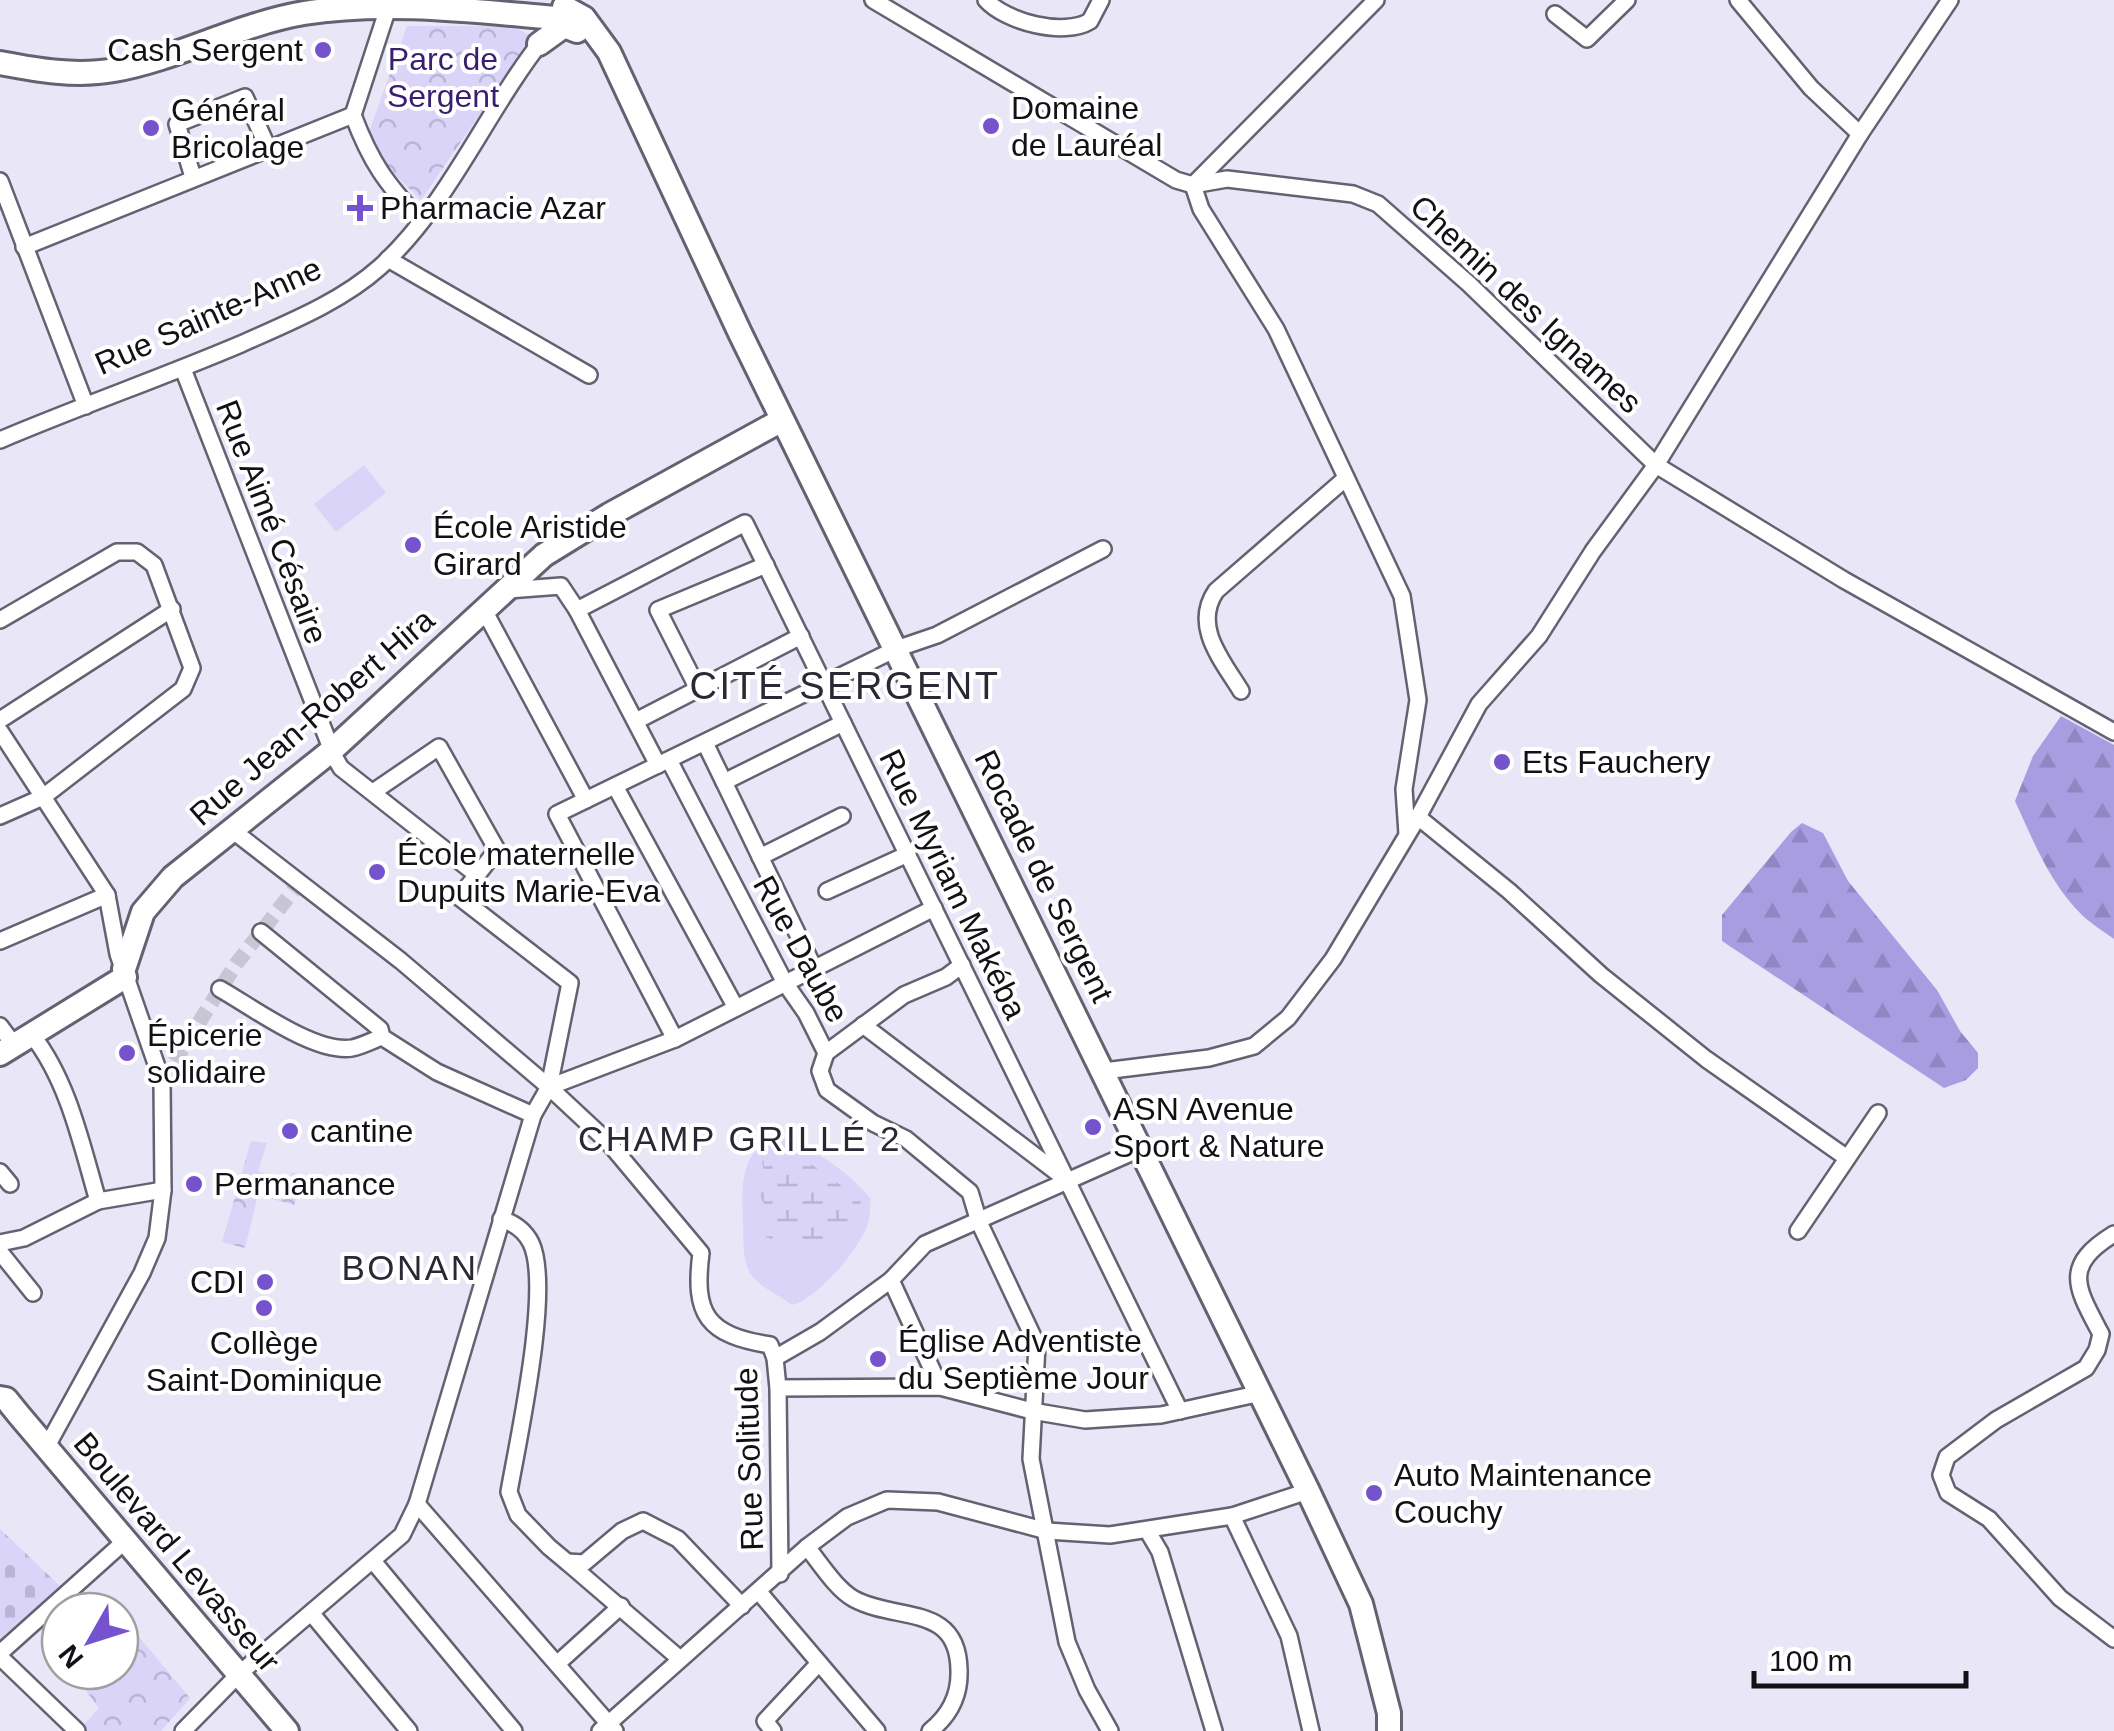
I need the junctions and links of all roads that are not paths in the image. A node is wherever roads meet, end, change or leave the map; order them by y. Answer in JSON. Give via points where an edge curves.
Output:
{"nodes":[{"id":1,"x":873,"y":0,"type":"edge"},
{"id":2,"x":986,"y":0,"type":"edge"},
{"id":3,"x":1102,"y":0,"type":"edge"},
{"id":4,"x":1376,"y":0,"type":"edge"},
{"id":5,"x":1627,"y":0,"type":"edge"},
{"id":6,"x":1738,"y":0,"type":"edge"},
{"id":7,"x":1950,"y":0,"type":"edge"},
{"id":8,"x":473,"y":5,"type":"edge"},
{"id":9,"x":388,"y":8,"type":"junction"},
{"id":10,"x":568,"y":13,"type":"edge"},
{"id":11,"x":1555,"y":14,"type":"dead end"},
{"id":12,"x":539,"y":44,"type":"joint"},
{"id":13,"x":0,"y":63,"type":"edge"},
{"id":14,"x":353,"y":115,"type":"junction"},
{"id":15,"x":1860,"y":134,"type":"junction"},
{"id":16,"x":268,"y":148,"type":"junction"},
{"id":17,"x":193,"y":176,"type":"junction"},
{"id":18,"x":0,"y":181,"type":"edge"},
{"id":19,"x":1192,"y":185,"type":"junction"},
{"id":20,"x":420,"y":220,"type":"junction"},
{"id":21,"x":24,"y":247,"type":"junction"},
{"id":22,"x":388,"y":258,"type":"junction"},
{"id":23,"x":183,"y":369,"type":"junction"},
{"id":24,"x":589,"y":375,"type":"dead end"},
{"id":25,"x":86,"y":406,"type":"junction"},
{"id":26,"x":782,"y":420,"type":"junction"},
{"id":27,"x":0,"y":440,"type":"edge"},
{"id":28,"x":1656,"y":465,"type":"junction"},
{"id":29,"x":1346,"y":478,"type":"junction"},
{"id":30,"x":1103,"y":550,"type":"dead end"},
{"id":31,"x":542,"y":558,"type":"junction"},
{"id":32,"x":766,"y":565,"type":"junction"},
{"id":33,"x":561,"y":586,"type":"junction"},
{"id":34,"x":504,"y":591,"type":"junction"},
{"id":35,"x":172,"y":609,"type":"junction"},
{"id":36,"x":484,"y":610,"type":"junction"},
{"id":37,"x":578,"y":610,"type":"junction"},
{"id":38,"x":0,"y":620,"type":"edge"},
{"id":39,"x":801,"y":636,"type":"junction"},
{"id":40,"x":896,"y":649,"type":"junction"},
{"id":41,"x":824,"y":684,"type":"junction"},
{"id":42,"x":698,"y":689,"type":"junction"},
{"id":43,"x":1241,"y":691,"type":"dead end"},
{"id":44,"x":0,"y":720,"type":"edge"},
{"id":45,"x":636,"y":721,"type":"junction"},
{"id":46,"x":843,"y":723,"type":"junction"},
{"id":47,"x":0,"y":731,"type":"edge"},
{"id":48,"x":2114,"y":732,"type":"edge"},
{"id":49,"x":705,"y":743,"type":"junction"},
{"id":50,"x":331,"y":752,"type":"junction"},
{"id":51,"x":664,"y":763,"type":"junction"},
{"id":52,"x":724,"y":782,"type":"junction"},
{"id":53,"x":614,"y":786,"type":"junction"},
{"id":54,"x":372,"y":792,"type":"junction"},
{"id":55,"x":43,"y":797,"type":"junction"},
{"id":56,"x":586,"y":800,"type":"junction"},
{"id":57,"x":0,"y":816,"type":"edge"},
{"id":58,"x":842,"y":816,"type":"dead end"},
{"id":59,"x":1418,"y":818,"type":"junction"},
{"id":60,"x":232,"y":830,"type":"junction"},
{"id":61,"x":1407,"y":834,"type":"junction"},
{"id":62,"x":908,"y":854,"type":"junction"},
{"id":63,"x":760,"y":858,"type":"junction"},
{"id":64,"x":477,"y":875,"type":"junction"},
{"id":65,"x":827,"y":891,"type":"dead end"},
{"id":66,"x":108,"y":900,"type":"junction"},
{"id":67,"x":934,"y":908,"type":"junction"},
{"id":68,"x":142,"y":912,"type":"junction"},
{"id":69,"x":261,"y":932,"type":"dead end"},
{"id":70,"x":0,"y":941,"type":"edge"},
{"id":71,"x":962,"y":965,"type":"junction"},
{"id":72,"x":814,"y":968,"type":"junction"},
{"id":73,"x":124,"y":973,"type":"junction"},
{"id":74,"x":785,"y":983,"type":"junction"},
{"id":75,"x":220,"y":989,"type":"dead end"},
{"id":76,"x":736,"y":1008,"type":"junction"},
{"id":77,"x":863,"y":1025,"type":"junction"},
{"id":78,"x":382,"y":1037,"type":"junction"},
{"id":79,"x":675,"y":1039,"type":"junction"},
{"id":80,"x":11,"y":1040,"type":"edge"},
{"id":81,"x":826,"y":1053,"type":"junction"},
{"id":82,"x":1104,"y":1072,"type":"junction"},
{"id":83,"x":549,"y":1088,"type":"junction"},
{"id":84,"x":1878,"y":1113,"type":"dead end"},
{"id":85,"x":533,"y":1115,"type":"junction"},
{"id":86,"x":1142,"y":1148,"type":"junction"},
{"id":87,"x":1847,"y":1158,"type":"junction"},
{"id":88,"x":1066,"y":1179,"type":"junction"},
{"id":89,"x":164,"y":1190,"type":"junction"},
{"id":90,"x":98,"y":1200,"type":"junction"},
{"id":91,"x":502,"y":1219,"type":"junction"},
{"id":92,"x":980,"y":1222,"type":"junction"},
{"id":93,"x":1798,"y":1231,"type":"dead end"},
{"id":94,"x":2114,"y":1234,"type":"edge"},
{"id":95,"x":0,"y":1243,"type":"edge"},
{"id":96,"x":0,"y":1252,"type":"edge"},
{"id":97,"x":891,"y":1280,"type":"junction"},
{"id":98,"x":34,"y":1294,"type":"dead end"},
{"id":99,"x":776,"y":1358,"type":"junction"},
{"id":100,"x":940,"y":1387,"type":"junction"},
{"id":101,"x":778,"y":1388,"type":"junction"},
{"id":102,"x":1261,"y":1393,"type":"junction"},
{"id":103,"x":6,"y":1401,"type":"edge"},
{"id":104,"x":1032,"y":1411,"type":"junction"},
{"id":105,"x":1180,"y":1411,"type":"junction"},
{"id":106,"x":48,"y":1440,"type":"junction"},
{"id":107,"x":1308,"y":1491,"type":"junction"},
{"id":108,"x":416,"y":1504,"type":"junction"},
{"id":109,"x":1232,"y":1516,"type":"junction"},
{"id":110,"x":1047,"y":1530,"type":"junction"},
{"id":111,"x":1147,"y":1530,"type":"junction"},
{"id":112,"x":125,"y":1541,"type":"junction"},
{"id":113,"x":807,"y":1547,"type":"junction"},
{"id":114,"x":372,"y":1561,"type":"junction"},
{"id":115,"x":567,"y":1562,"type":"junction"},
{"id":116,"x":780,"y":1574,"type":"junction"},
{"id":117,"x":760,"y":1592,"type":"junction"},
{"id":118,"x":621,"y":1606,"type":"junction"},
{"id":119,"x":742,"y":1606,"type":"junction"},
{"id":120,"x":312,"y":1614,"type":"junction"},
{"id":121,"x":2114,"y":1639,"type":"edge"},
{"id":122,"x":0,"y":1655,"type":"edge"},
{"id":123,"x":680,"y":1659,"type":"junction"},
{"id":124,"x":558,"y":1663,"type":"junction"},
{"id":125,"x":820,"y":1663,"type":"junction"},
{"id":126,"x":239,"y":1674,"type":"junction"},
{"id":127,"x":608,"y":1729,"type":"edge"},
{"id":128,"x":77,"y":1731,"type":"edge"},
{"id":129,"x":183,"y":1731,"type":"edge"},
{"id":130,"x":287,"y":1731,"type":"edge"},
{"id":131,"x":409,"y":1731,"type":"edge"},
{"id":132,"x":514,"y":1731,"type":"edge"},
{"id":133,"x":773,"y":1731,"type":"edge"},
{"id":134,"x":877,"y":1731,"type":"edge"},
{"id":135,"x":930,"y":1731,"type":"edge"},
{"id":136,"x":1110,"y":1731,"type":"edge"},
{"id":137,"x":1214,"y":1731,"type":"edge"},
{"id":138,"x":1311,"y":1731,"type":"edge"},
{"id":139,"x":1389,"y":1731,"type":"edge"}],
"edges":[{"from":1,"to":19,"type":"street"},
{"from":2,"to":3,"type":"street","via":[[1008,17],[1069,30],[1090,21]]},
{"from":4,"to":19,"type":"street"},
{"from":5,"to":11,"type":"street","via":[[1587,39]]},
{"from":6,"to":15,"type":"street","via":[[1811,88]]},
{"from":7,"to":15,"type":"street"},
{"from":8,"to":9,"type":"main road"},
{"from":8,"to":10,"type":"main road","via":[[516,14]]},
{"from":9,"to":13,"type":"main road","via":[[302,14],[116,70],[71,73]]},
{"from":9,"to":14,"type":"street"},
{"from":10,"to":12,"type":"main road"},
{"from":10,"to":26,"type":"main road","name":"Rocade de Sergent","via":[[609,52]]},
{"from":12,"to":20,"type":"street","name":"Rue Sainte-Anne"},
{"from":14,"to":16,"type":"street"},
{"from":14,"to":20,"type":"street","via":[[382,178]]},
{"from":15,"to":28,"type":"street"},
{"from":16,"to":17,"type":"street"},
{"from":16,"to":17,"type":"street","via":[[245,97],[178,124]]},
{"from":17,"to":21,"type":"street"},
{"from":18,"to":21,"type":"street"},
{"from":19,"to":28,"type":"street","name":"Chemin des Ignames","via":[[1228,178],[1353,194],[1378,204]]},
{"from":19,"to":29,"type":"street","via":[[1276,329]]},
{"from":20,"to":22,"type":"street","name":"Rue Sainte-Anne"},
{"from":21,"to":25,"type":"street"},
{"from":22,"to":23,"type":"street","name":"Rue Sainte-Anne","via":[[327,303]]},
{"from":22,"to":24,"type":"street"},
{"from":23,"to":25,"type":"street","name":"Rue Sainte-Anne"},
{"from":23,"to":50,"type":"street","name":"Rue Aimé Césaire"},
{"from":25,"to":27,"type":"street","name":"Rue Sainte-Anne"},
{"from":26,"to":31,"type":"main road","name":"Rue Jean-Robert Hira"},
{"from":26,"to":40,"type":"main road","name":"Rocade de Sergent"},
{"from":28,"to":48,"type":"street","name":"Chemin des Ignames"},
{"from":28,"to":59,"type":"street","via":[[1539,636],[1479,704]]},
{"from":29,"to":43,"type":"street","via":[[1208,603],[1211,642]]},
{"from":29,"to":61,"type":"street","via":[[1402,596],[1409,626],[1418,700],[1404,789]]},
{"from":30,"to":40,"type":"street","via":[[937,635]]},
{"from":31,"to":33,"type":"street"},
{"from":31,"to":34,"type":"main road","name":"Rue Jean-Robert Hira"},
{"from":32,"to":37,"type":"street","name":"Rue Myriam Makéba","via":[[745,523]]},
{"from":32,"to":39,"type":"street","name":"Rue Myriam Makéba"},
{"from":32,"to":42,"type":"street","via":[[658,610]]},
{"from":33,"to":34,"type":"street"},
{"from":33,"to":37,"type":"street"},
{"from":34,"to":36,"type":"main road","name":"Rue Jean-Robert Hira"},
{"from":35,"to":38,"type":"street","via":[[154,564],[138,552],[117,552]]},
{"from":35,"to":44,"type":"street"},
{"from":35,"to":55,"type":"street","via":[[192,668],[182,689]]},
{"from":36,"to":50,"type":"main road","name":"Rue Jean-Robert Hira"},
{"from":36,"to":56,"type":"street"},
{"from":37,"to":45,"type":"street","name":"Rue Daube"},
{"from":39,"to":41,"type":"street","name":"Rue Myriam Makéba"},
{"from":39,"to":42,"type":"street"},
{"from":40,"to":41,"type":"street"},
{"from":40,"to":82,"type":"main road","name":"Rocade de Sergent"},
{"from":41,"to":46,"type":"street","name":"Rue Myriam Makéba"},
{"from":41,"to":49,"type":"street"},
{"from":42,"to":45,"type":"street"},
{"from":45,"to":51,"type":"street","name":"Rue Daube"},
{"from":46,"to":52,"type":"street"},
{"from":46,"to":62,"type":"street","name":"Rue Myriam Makéba"},
{"from":47,"to":55,"type":"street"},
{"from":49,"to":51,"type":"street"},
{"from":49,"to":52,"type":"street"},
{"from":50,"to":54,"type":"street","name":"Rue Aimé Césaire"},
{"from":50,"to":60,"type":"main road","name":"Rue Jean-Robert Hira"},
{"from":51,"to":53,"type":"street"},
{"from":51,"to":74,"type":"street","name":"Rue Daube"},
{"from":52,"to":63,"type":"street"},
{"from":53,"to":56,"type":"street"},
{"from":53,"to":76,"type":"street"},
{"from":54,"to":64,"type":"street","name":"Rue Aimé Césaire"},
{"from":54,"to":64,"type":"street","via":[[439,747],[497,850]]},
{"from":55,"to":57,"type":"street"},
{"from":55,"to":66,"type":"street"},
{"from":56,"to":79,"type":"street","via":[[557,814]]},
{"from":58,"to":63,"type":"street"},
{"from":59,"to":61,"type":"street"},
{"from":59,"to":87,"type":"street","via":[[1600,975]]},
{"from":60,"to":68,"type":"main road","name":"Rue Jean-Robert Hira"},
{"from":60,"to":83,"type":"street","via":[[401,961]]},
{"from":61,"to":82,"type":"street","via":[[1333,959],[1288,1018],[1254,1046]]},
{"from":62,"to":65,"type":"street"},
{"from":62,"to":67,"type":"street","name":"Rue Myriam Makéba"},
{"from":63,"to":72,"type":"street"},
{"from":64,"to":83,"type":"street","via":[[459,897],[570,982]]},
{"from":66,"to":68,"type":"street"},
{"from":66,"to":70,"type":"street"},
{"from":66,"to":73,"type":"street"},
{"from":67,"to":71,"type":"street","name":"Rue Myriam Makéba"},
{"from":67,"to":72,"type":"street"},
{"from":68,"to":73,"type":"main road","name":"Rue Jean-Robert Hira"},
{"from":69,"to":78,"type":"street"},
{"from":71,"to":77,"type":"street"},
{"from":71,"to":88,"type":"street","name":"Rue Myriam Makéba"},
{"from":72,"to":74,"type":"street"},
{"from":73,"to":80,"type":"main road"},
{"from":73,"to":89,"type":"street","via":[[162,1081]]},
{"from":74,"to":76,"type":"street"},
{"from":74,"to":81,"type":"street","name":"Rue Daube"},
{"from":75,"to":78,"type":"street","via":[[313,1042],[353,1048]]},
{"from":76,"to":79,"type":"street"},
{"from":77,"to":81,"type":"street"},
{"from":77,"to":88,"type":"street"},
{"from":78,"to":85,"type":"street","via":[[437,1072]]},
{"from":79,"to":83,"type":"street"},
{"from":80,"to":90,"type":"street","via":[[43,1048]]},
{"from":81,"to":92,"type":"street","name":"Rue Daube","via":[[820,1070],[827,1090],[906,1139],[970,1192]]},
{"from":82,"to":86,"type":"main road","name":"Rocade de Sergent"},
{"from":83,"to":85,"type":"street"},
{"from":83,"to":99,"type":"street","name":"Rue Solitude","via":[[609,1142],[701,1253],[701,1308],[722,1333],[770,1345]]},
{"from":84,"to":87,"type":"street"},
{"from":85,"to":91,"type":"street"},
{"from":86,"to":88,"type":"street"},
{"from":86,"to":102,"type":"main road","name":"Rocade de Sergent"},
{"from":87,"to":93,"type":"street"},
{"from":88,"to":92,"type":"street"},
{"from":88,"to":105,"type":"street","name":"Rue Myriam Makéba"},
{"from":89,"to":90,"type":"street"},
{"from":89,"to":106,"type":"street","via":[[142,1274]]},
{"from":90,"to":95,"type":"street","via":[[24,1238]]},
{"from":91,"to":108,"type":"street"},
{"from":91,"to":115,"type":"street","via":[[531,1244],[538,1298],[510,1492],[518,1515]]},
{"from":92,"to":97,"type":"street","via":[[925,1244]]},
{"from":92,"to":104,"type":"street","via":[[1036,1345]]},
{"from":94,"to":121,"type":"street","via":[[2088,1250],[2077,1276],[2102,1334],[2086,1368],[1971,1438],[1947,1457],[1942,1475],[1948,1493],[1989,1519],[2060,1598]]},
{"from":96,"to":98,"type":"street"},
{"from":97,"to":99,"type":"street"},
{"from":97,"to":100,"type":"street"},
{"from":99,"to":101,"type":"street","name":"Rue Solitude"},
{"from":100,"to":101,"type":"street"},
{"from":100,"to":104,"type":"street"},
{"from":101,"to":116,"type":"street","name":"Rue Solitude"},
{"from":102,"to":105,"type":"street"},
{"from":102,"to":107,"type":"main road","name":"Rocade de Sergent"},
{"from":103,"to":106,"type":"main road","name":"Boulevard Levasseur"},
{"from":104,"to":105,"type":"street","via":[[1086,1420]]},
{"from":104,"to":110,"type":"street","via":[[1031,1459]]},
{"from":106,"to":112,"type":"main road","name":"Boulevard Levasseur"},
{"from":107,"to":109,"type":"street"},
{"from":107,"to":139,"type":"main road","name":"Rocade de Sergent","via":[[1361,1604]]},
{"from":108,"to":114,"type":"street","via":[[402,1534]]},
{"from":108,"to":124,"type":"street"},
{"from":109,"to":111,"type":"street"},
{"from":109,"to":138,"type":"street","via":[[1289,1636]]},
{"from":110,"to":111,"type":"street"},
{"from":110,"to":113,"type":"street","via":[[938,1502],[886,1500]]},
{"from":110,"to":136,"type":"street","via":[[1068,1642]]},
{"from":111,"to":137,"type":"street","via":[[1160,1552]]},
{"from":112,"to":122,"type":"street"},
{"from":112,"to":126,"type":"main road","name":"Boulevard Levasseur"},
{"from":113,"to":116,"type":"street"},
{"from":113,"to":135,"type":"street","via":[[850,1598],[922,1616],[947,1630],[959,1655],[960,1691]]},
{"from":114,"to":120,"type":"street"},
{"from":114,"to":132,"type":"street"},
{"from":115,"to":118,"type":"street"},
{"from":115,"to":119,"type":"street","via":[[584,1563],[643,1521],[678,1539]]},
{"from":116,"to":117,"type":"street"},
{"from":117,"to":119,"type":"street"},
{"from":117,"to":125,"type":"street"},
{"from":118,"to":123,"type":"street"},
{"from":118,"to":124,"type":"street"},
{"from":119,"to":123,"type":"street"},
{"from":120,"to":126,"type":"street"},
{"from":120,"to":131,"type":"street"},
{"from":122,"to":128,"type":"street"},
{"from":123,"to":127,"type":"street"},
{"from":124,"to":127,"type":"street"},
{"from":125,"to":133,"type":"street","via":[[765,1721]]},
{"from":125,"to":134,"type":"street"},
{"from":126,"to":129,"type":"street"},
{"from":126,"to":130,"type":"main road","name":"Boulevard Levasseur"}]}
